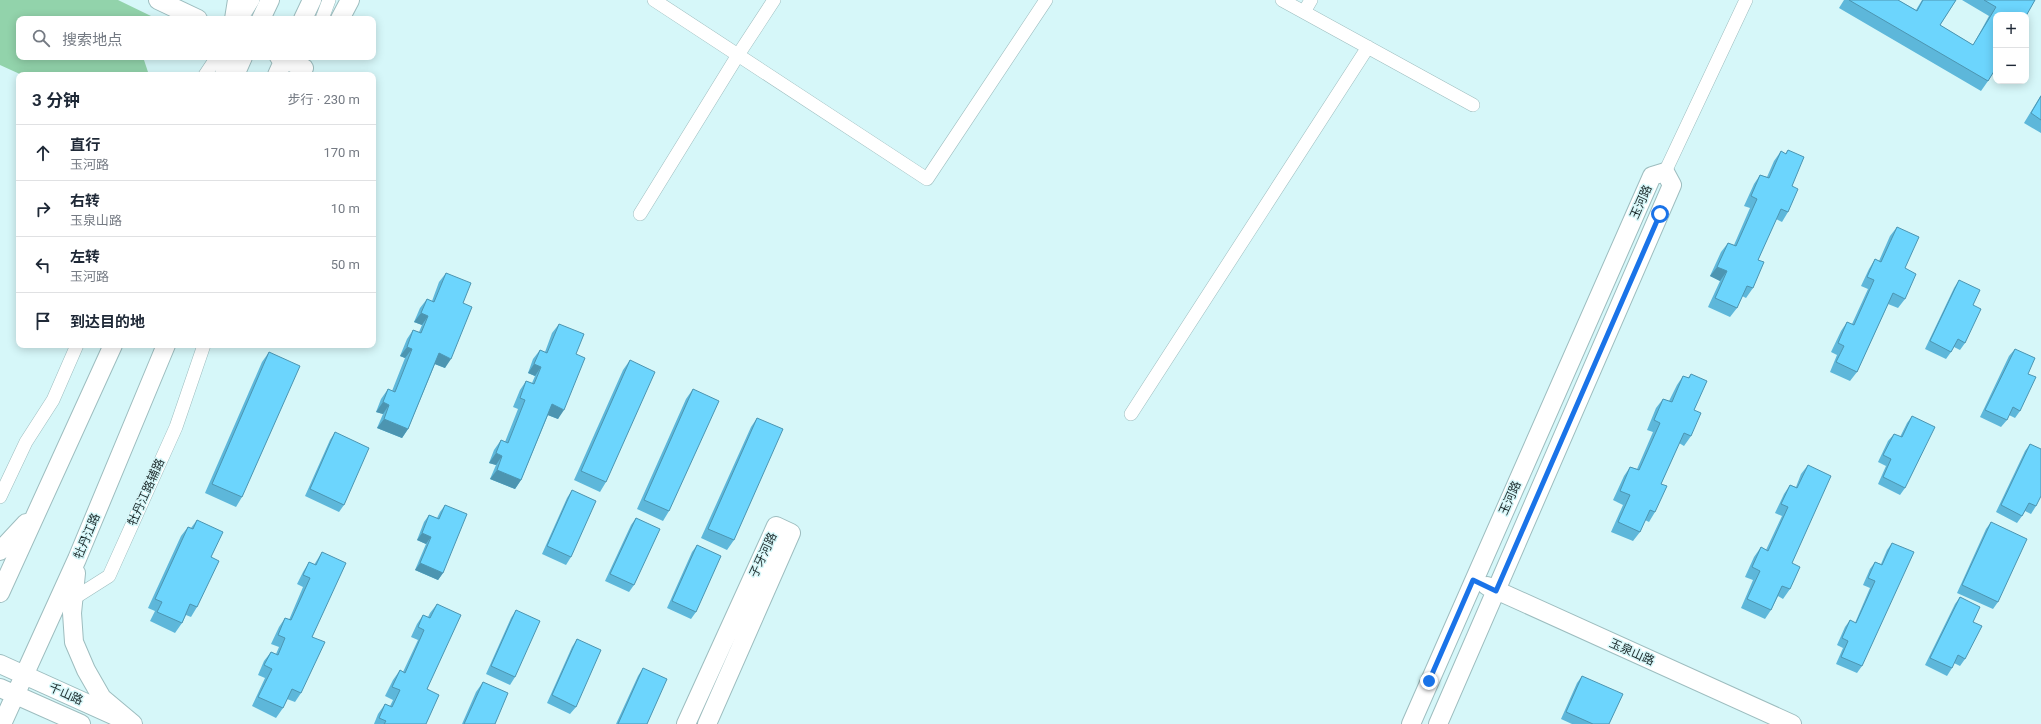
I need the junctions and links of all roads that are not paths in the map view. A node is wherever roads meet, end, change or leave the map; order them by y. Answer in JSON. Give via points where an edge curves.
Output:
{"nodes":[{"id":1,"x":158,"y":0,"type":"edge"},
{"id":2,"x":237,"y":0,"type":"edge"},
{"id":3,"x":253,"y":0,"type":"edge"},
{"id":4,"x":270,"y":0,"type":"edge"},
{"id":5,"x":350,"y":0,"type":"edge"},
{"id":6,"x":654,"y":0,"type":"edge"},
{"id":7,"x":774,"y":0,"type":"edge"},
{"id":8,"x":1046,"y":0,"type":"edge"},
{"id":9,"x":1282,"y":0,"type":"edge"},
{"id":10,"x":1311,"y":0,"type":"edge"},
{"id":11,"x":1746,"y":0,"type":"edge"},
{"id":12,"x":320,"y":6,"type":"edge"},
{"id":13,"x":1304,"y":12,"type":"junction"},
{"id":14,"x":192,"y":16,"type":"edge"},
{"id":15,"x":234,"y":16,"type":"edge"},
{"id":16,"x":243,"y":16,"type":"edge"},
{"id":17,"x":262,"y":16,"type":"edge"},
{"id":18,"x":307,"y":16,"type":"edge"},
{"id":19,"x":342,"y":16,"type":"edge"},
{"id":20,"x":1368,"y":48,"type":"junction"},
{"id":21,"x":738,"y":55,"type":"junction"},
{"id":22,"x":215,"y":60,"type":"edge"},
{"id":23,"x":227,"y":60,"type":"edge"},
{"id":24,"x":242,"y":60,"type":"edge"},
{"id":25,"x":281,"y":62,"type":"edge"},
{"id":26,"x":305,"y":66,"type":"edge"},
{"id":27,"x":207,"y":72,"type":"edge"},
{"id":28,"x":225,"y":72,"type":"edge"},
{"id":29,"x":236,"y":72,"type":"edge"},
{"id":30,"x":1472,"y":105,"type":"dead end"},
{"id":31,"x":1665,"y":172,"type":"junction"},
{"id":32,"x":640,"y":214,"type":"dead end"},
{"id":33,"x":76,"y":348,"type":"edge"},
{"id":34,"x":111,"y":348,"type":"edge"},
{"id":35,"x":165,"y":348,"type":"edge"},
{"id":36,"x":203,"y":348,"type":"edge"},
{"id":37,"x":1131,"y":414,"type":"dead end"},
{"id":38,"x":0,"y":497,"type":"edge"},
{"id":39,"x":36,"y":513,"type":"junction"},
{"id":40,"x":0,"y":551,"type":"edge"},
{"id":41,"x":77,"y":559,"type":"junction"},
{"id":42,"x":1473,"y":580,"type":"junction"},
{"id":43,"x":0,"y":589,"type":"edge"},
{"id":44,"x":1496,"y":591,"type":"junction"},
{"id":45,"x":74,"y":598,"type":"junction"},
{"id":46,"x":53,"y":612,"type":"junction"},
{"id":47,"x":0,"y":664,"type":"edge"},
{"id":48,"x":24,"y":675,"type":"junction"},
{"id":49,"x":8,"y":691,"type":"edge"},
{"id":50,"x":2,"y":724,"type":"edge"},
{"id":51,"x":81,"y":724,"type":"edge"},
{"id":52,"x":133,"y":724,"type":"edge"},
{"id":53,"x":686,"y":724,"type":"edge"},
{"id":54,"x":707,"y":724,"type":"edge"},
{"id":55,"x":1411,"y":724,"type":"edge"},
{"id":56,"x":1438,"y":724,"type":"edge"},
{"id":57,"x":1792,"y":724,"type":"edge"}],
"edges":[{"from":1,"to":14,"type":"street"},
{"from":2,"to":15,"type":"street"},
{"from":3,"to":16,"type":"street"},
{"from":4,"to":17,"type":"street"},
{"from":5,"to":19,"type":"street"},
{"from":6,"to":21,"type":"street"},
{"from":7,"to":21,"type":"street"},
{"from":8,"to":21,"type":"street","via":[[927,178]]},
{"from":9,"to":13,"type":"street"},
{"from":10,"to":13,"type":"street"},
{"from":11,"to":31,"type":"street"},
{"from":12,"to":18,"type":"street"},
{"from":13,"to":20,"type":"street"},
{"from":20,"to":30,"type":"street"},
{"from":20,"to":37,"type":"street"},
{"from":21,"to":32,"type":"street"},
{"from":22,"to":27,"type":"street"},
{"from":23,"to":28,"type":"street"},
{"from":24,"to":29,"type":"street"},
{"from":25,"to":26,"type":"street"},
{"from":31,"to":42,"type":"street","name":"玉河路","via":[[1652,176]]},
{"from":31,"to":44,"type":"street","name":"玉河路","via":[[1672,185]]},
{"from":33,"to":38,"type":"street","via":[[52,400],[26,442]]},
{"from":34,"to":39,"type":"street"},
{"from":35,"to":41,"type":"street","name":"牡丹江路"},
{"from":36,"to":45,"type":"street","name":"牡丹江路辅路","via":[[176,427],[108,576]]},
{"from":39,"to":40,"type":"street"},
{"from":39,"to":43,"type":"street"},
{"from":41,"to":45,"type":"street"},
{"from":41,"to":46,"type":"street","name":"牡丹江路"},
{"from":42,"to":44,"type":"street","name":"玉泉山路"},
{"from":42,"to":55,"type":"street","name":"玉河路"},
{"from":44,"to":56,"type":"street","name":"玉河路"},
{"from":44,"to":57,"type":"street","name":"玉泉山路"},
{"from":45,"to":46,"type":"street","name":"牡丹江路辅路"},
{"from":45,"to":52,"type":"street","via":[[74,642],[86,670],[102,698]]},
{"from":46,"to":48,"type":"street","name":"牡丹江路"},
{"from":47,"to":48,"type":"street","name":"千山路"},
{"from":48,"to":49,"type":"street","name":"牡丹江路"},
{"from":48,"to":52,"type":"street","name":"千山路"},
{"from":49,"to":50,"type":"street","name":"牡丹江路"},
{"from":49,"to":51,"type":"street","name":"千山路"},
{"from":53,"to":54,"type":"street","name":"子牙河路","via":[[776,526],[791,533]]}]}
